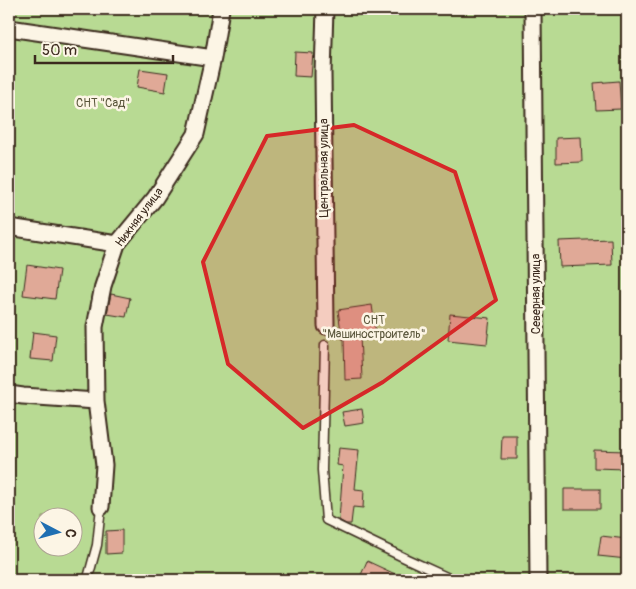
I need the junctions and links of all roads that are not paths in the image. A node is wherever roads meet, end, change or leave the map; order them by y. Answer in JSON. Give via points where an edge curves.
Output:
{"nodes":[{"id":1,"x":221,"y":9,"type":"edge"},
{"id":2,"x":325,"y":9,"type":"edge"},
{"id":3,"x":533,"y":9,"type":"edge"},
{"id":4,"x":9,"y":28,"type":"edge"},
{"id":5,"x":213,"y":58,"type":"junction"},
{"id":6,"x":9,"y":227,"type":"edge"},
{"id":7,"x":117,"y":244,"type":"junction"},
{"id":8,"x":326,"y":326,"type":"dead end"},
{"id":9,"x":324,"y":345,"type":"dead end"},
{"id":10,"x":9,"y":394,"type":"edge"},
{"id":11,"x":96,"y":401,"type":"junction"},
{"id":12,"x":100,"y":507,"type":"joint"},
{"id":13,"x":84,"y":580,"type":"edge"},
{"id":14,"x":453,"y":580,"type":"edge"},
{"id":15,"x":538,"y":580,"type":"edge"}],
"edges":[{"from":1,"to":5,"type":"street","name":"Нижняя улица"},
{"from":2,"to":8,"type":"street","name":"Центральная улица"},
{"from":3,"to":15,"type":"street","name":"Северная улица"},
{"from":4,"to":5,"type":"street"},
{"from":5,"to":7,"type":"street","name":"Нижняя улица","via":[[196,134],[155,198]]},
{"from":6,"to":7,"type":"street"},
{"from":7,"to":11,"type":"street","name":"Нижняя улица","via":[[103,286],[96,327]]},
{"from":9,"to":14,"type":"lane","via":[[322,470],[326,520]]},
{"from":10,"to":11,"type":"street"},
{"from":11,"to":12,"type":"street","name":"Нижняя улица","via":[[104,465]]},
{"from":12,"to":13,"type":"lane","name":"Нижняя улица","via":[[97,545],[88,578]]}]}
